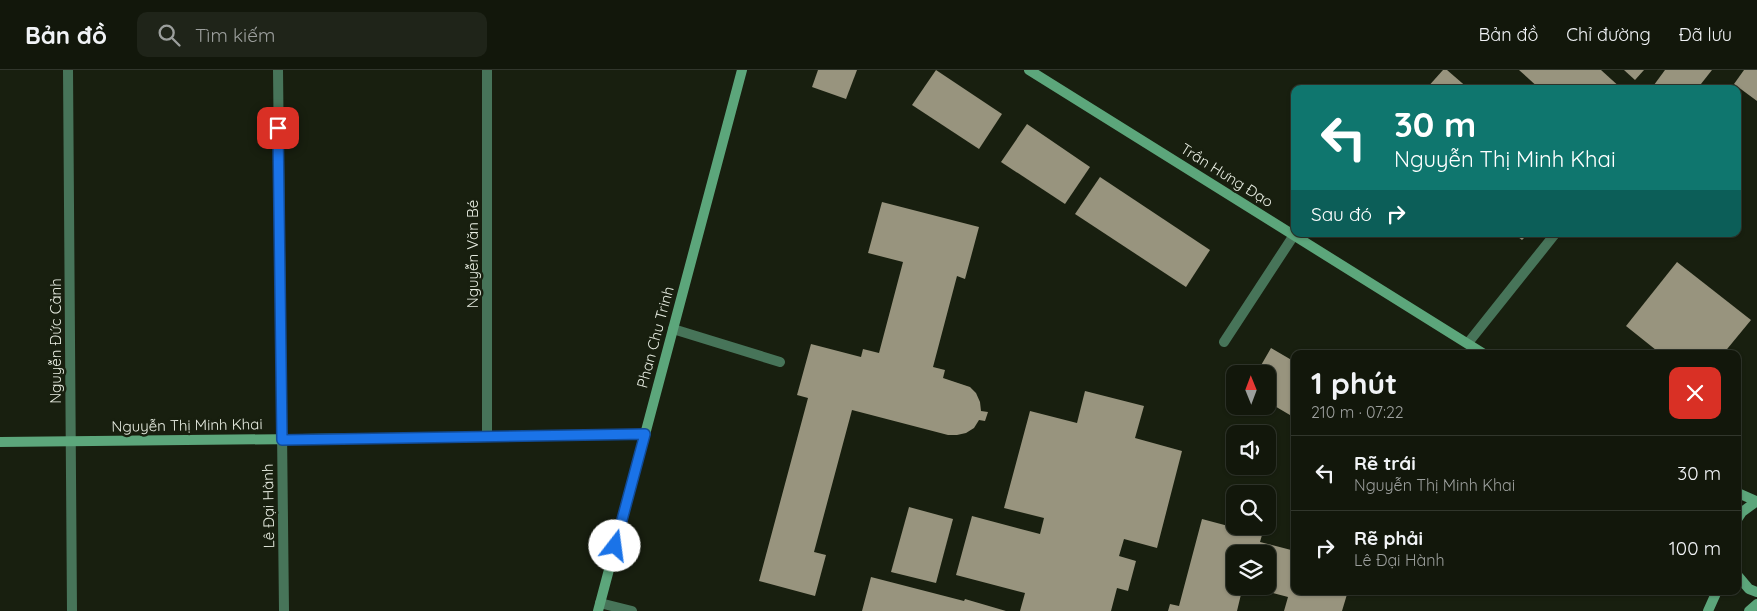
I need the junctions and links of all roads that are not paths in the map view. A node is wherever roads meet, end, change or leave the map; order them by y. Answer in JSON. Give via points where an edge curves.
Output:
{"nodes":[{"id":1,"x":68,"y":70,"type":"edge"},
{"id":2,"x":278,"y":70,"type":"edge"},
{"id":3,"x":487,"y":70,"type":"edge"},
{"id":4,"x":742,"y":70,"type":"edge"},
{"id":5,"x":1029,"y":70,"type":"edge"},
{"id":6,"x":1291,"y":233,"type":"edge"},
{"id":7,"x":1293,"y":237,"type":"edge"},
{"id":8,"x":1297,"y":237,"type":"edge"},
{"id":9,"x":1553,"y":237,"type":"edge"},
{"id":10,"x":673,"y":329,"type":"junction"},
{"id":11,"x":1224,"y":342,"type":"dead end"},
{"id":12,"x":1468,"y":343,"type":"junction"},
{"id":13,"x":1478,"y":350,"type":"edge"},
{"id":14,"x":780,"y":362,"type":"dead end"},
{"id":15,"x":645,"y":434,"type":"junction"},
{"id":16,"x":487,"y":437,"type":"junction"},
{"id":17,"x":282,"y":440,"type":"junction"},
{"id":18,"x":0,"y":442,"type":"edge"},
{"id":19,"x":70,"y":442,"type":"junction"},
{"id":20,"x":1741,"y":494,"type":"edge"},
{"id":21,"x":1757,"y":501,"type":"edge"},
{"id":22,"x":1741,"y":514,"type":"edge"},
{"id":23,"x":1741,"y":580,"type":"edge"},
{"id":24,"x":1757,"y":592,"type":"edge"},
{"id":25,"x":1715,"y":595,"type":"edge"},
{"id":26,"x":1757,"y":604,"type":"edge"},
{"id":27,"x":599,"y":607,"type":"edge"},
{"id":28,"x":72,"y":611,"type":"edge"},
{"id":29,"x":284,"y":611,"type":"edge"},
{"id":30,"x":632,"y":611,"type":"edge"},
{"id":31,"x":1708,"y":611,"type":"edge"},
{"id":32,"x":1749,"y":611,"type":"edge"}],
"edges":[{"from":1,"to":19,"type":"street","name":"Nguyễn Đức Cảnh"},
{"from":2,"to":17,"type":"street","name":"Lê Đại Hành"},
{"from":3,"to":16,"type":"street","name":"Nguyễn Văn Bé"},
{"from":4,"to":10,"type":"street","name":"Phan Chu Trinh"},
{"from":5,"to":6,"type":"street","name":"Trần Hưng Đạo"},
{"from":7,"to":11,"type":"street"},
{"from":8,"to":12,"type":"street","name":"Trần Hưng Đạo"},
{"from":9,"to":12,"type":"street"},
{"from":10,"to":14,"type":"street"},
{"from":10,"to":15,"type":"street","name":"Phan Chu Trinh"},
{"from":12,"to":13,"type":"street","name":"Trần Hưng Đạo"},
{"from":15,"to":16,"type":"street","name":"Nguyễn Thị Minh Khai"},
{"from":15,"to":27,"type":"street","name":"Phan Chu Trinh"},
{"from":16,"to":17,"type":"street","name":"Nguyễn Thị Minh Khai"},
{"from":17,"to":19,"type":"street","name":"Nguyễn Thị Minh Khai"},
{"from":17,"to":29,"type":"street","name":"Lê Đại Hành"},
{"from":18,"to":19,"type":"street","name":"Nguyễn Thị Minh Khai"},
{"from":19,"to":28,"type":"street","name":"Nguyễn Đức Cảnh"},
{"from":20,"to":21,"type":"street"},
{"from":21,"to":22,"type":"street"},
{"from":23,"to":24,"type":"street","via":[[1749,589]]},
{"from":25,"to":31,"type":"street"},
{"from":26,"to":32,"type":"street"},
{"from":27,"to":30,"type":"street"}]}
